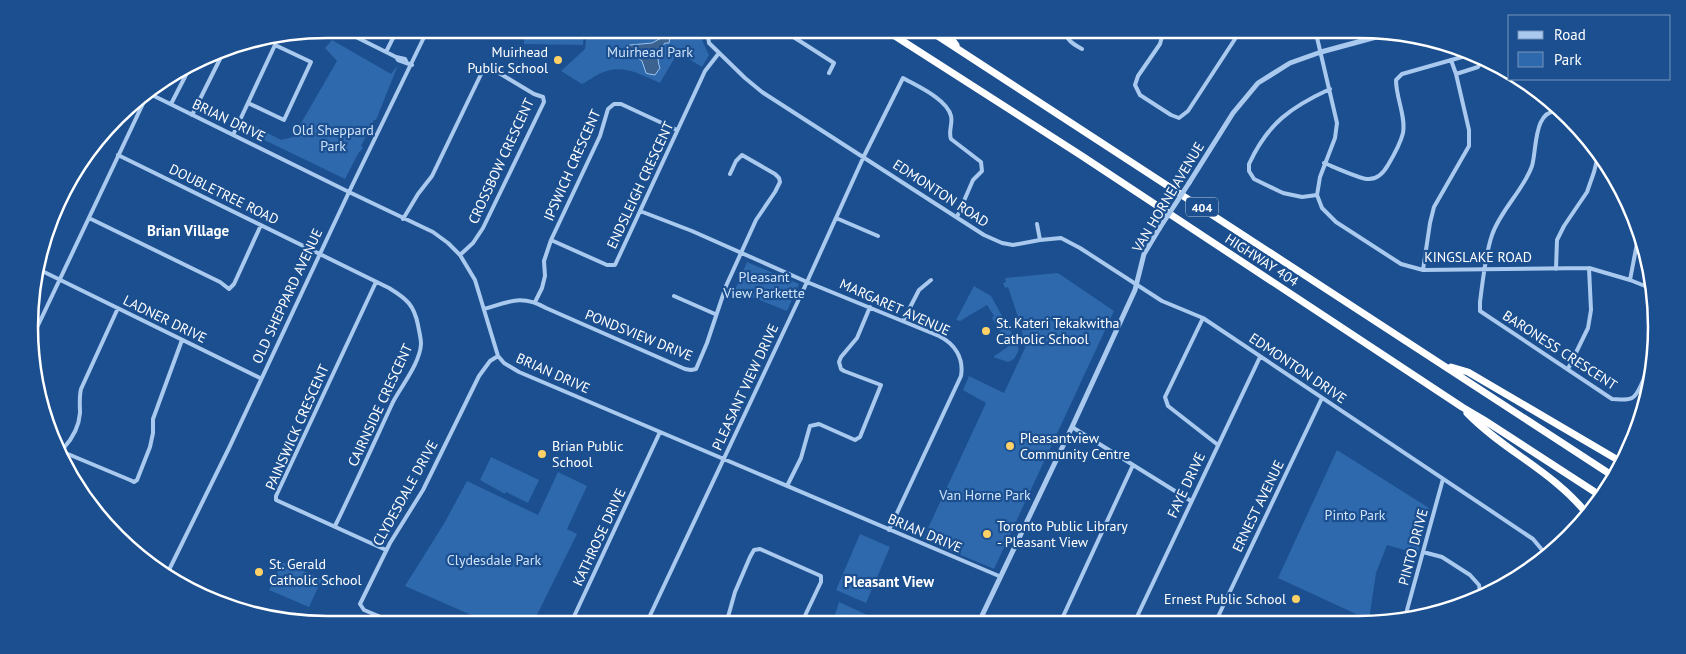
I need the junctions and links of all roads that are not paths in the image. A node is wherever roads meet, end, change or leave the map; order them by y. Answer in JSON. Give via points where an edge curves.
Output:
{"nodes":[{"id":1,"x":358,"y":38,"type":"edge"},
{"id":2,"x":394,"y":38,"type":"edge"},
{"id":3,"x":423,"y":38,"type":"edge"},
{"id":4,"x":709,"y":38,"type":"edge"},
{"id":5,"x":795,"y":38,"type":"edge"},
{"id":6,"x":898,"y":38,"type":"edge"},
{"id":7,"x":941,"y":38,"type":"edge"},
{"id":8,"x":950,"y":38,"type":"edge"},
{"id":9,"x":1067,"y":38,"type":"edge"},
{"id":10,"x":1162,"y":38,"type":"edge"},
{"id":11,"x":1235,"y":38,"type":"edge"},
{"id":12,"x":1317,"y":38,"type":"edge"},
{"id":13,"x":1362,"y":38,"type":"edge"},
{"id":14,"x":1082,"y":49,"type":"dead end"},
{"id":15,"x":959,"y":50,"type":"junction"},
{"id":16,"x":386,"y":52,"type":"junction"},
{"id":17,"x":1321,"y":52,"type":"junction"},
{"id":18,"x":719,"y":53,"type":"junction"},
{"id":19,"x":1462,"y":57,"type":"edge"},
{"id":20,"x":221,"y":58,"type":"edge"},
{"id":21,"x":1451,"y":60,"type":"junction"},
{"id":22,"x":410,"y":64,"type":"junction"},
{"id":23,"x":1480,"y":64,"type":"edge"},
{"id":24,"x":829,"y":73,"type":"dead end"},
{"id":25,"x":1456,"y":74,"type":"junction"},
{"id":26,"x":183,"y":75,"type":"edge"},
{"id":27,"x":1330,"y":89,"type":"junction"},
{"id":28,"x":153,"y":95,"type":"edge"},
{"id":29,"x":143,"y":103,"type":"edge"},
{"id":30,"x":248,"y":103,"type":"junction"},
{"id":31,"x":171,"y":104,"type":"junction"},
{"id":32,"x":1553,"y":112,"type":"edge"},
{"id":33,"x":192,"y":115,"type":"junction"},
{"id":34,"x":678,"y":130,"type":"junction"},
{"id":35,"x":233,"y":135,"type":"junction"},
{"id":36,"x":118,"y":155,"type":"junction"},
{"id":37,"x":864,"y":156,"type":"junction"},
{"id":38,"x":1597,"y":161,"type":"edge"},
{"id":39,"x":1324,"y":163,"type":"junction"},
{"id":40,"x":730,"y":174,"type":"dead end"},
{"id":41,"x":349,"y":192,"type":"junction"},
{"id":42,"x":1316,"y":195,"type":"junction"},
{"id":43,"x":640,"y":211,"type":"junction"},
{"id":44,"x":957,"y":217,"type":"junction"},
{"id":45,"x":90,"y":218,"type":"junction"},
{"id":46,"x":836,"y":218,"type":"junction"},
{"id":47,"x":404,"y":219,"type":"junction"},
{"id":48,"x":1037,"y":224,"type":"dead end"},
{"id":49,"x":261,"y":225,"type":"junction"},
{"id":50,"x":878,"y":236,"type":"dead end"},
{"id":51,"x":551,"y":240,"type":"junction"},
{"id":52,"x":1040,"y":240,"type":"junction"},
{"id":53,"x":1637,"y":245,"type":"edge"},
{"id":54,"x":742,"y":253,"type":"junction"},
{"id":55,"x":319,"y":254,"type":"junction"},
{"id":56,"x":460,"y":255,"type":"junction"},
{"id":57,"x":1589,"y":268,"type":"junction"},
{"id":58,"x":1485,"y":269,"type":"junction"},
{"id":59,"x":1556,"y":269,"type":"junction"},
{"id":60,"x":1423,"y":270,"type":"junction"},
{"id":61,"x":43,"y":271,"type":"edge"},
{"id":62,"x":60,"y":279,"type":"junction"},
{"id":63,"x":931,"y":280,"type":"dead end"},
{"id":64,"x":1630,"y":280,"type":"junction"},
{"id":65,"x":376,"y":282,"type":"junction"},
{"id":66,"x":807,"y":282,"type":"junction"},
{"id":67,"x":1135,"y":284,"type":"junction"},
{"id":68,"x":1646,"y":286,"type":"edge"},
{"id":69,"x":674,"y":296,"type":"dead end"},
{"id":70,"x":535,"y":302,"type":"junction"},
{"id":71,"x":870,"y":307,"type":"junction"},
{"id":72,"x":118,"y":308,"type":"junction"},
{"id":73,"x":484,"y":309,"type":"junction"},
{"id":74,"x":715,"y":314,"type":"junction"},
{"id":75,"x":1203,"y":318,"type":"junction"},
{"id":76,"x":903,"y":322,"type":"junction"},
{"id":77,"x":38,"y":325,"type":"edge"},
{"id":78,"x":182,"y":340,"type":"junction"},
{"id":79,"x":498,"y":356,"type":"junction"},
{"id":80,"x":1260,"y":357,"type":"junction"},
{"id":81,"x":1443,"y":364,"type":"junction"},
{"id":82,"x":1568,"y":369,"type":"junction"},
{"id":83,"x":1644,"y":376,"type":"edge"},
{"id":84,"x":260,"y":378,"type":"junction"},
{"id":85,"x":1322,"y":398,"type":"junction"},
{"id":86,"x":1462,"y":407,"type":"junction"},
{"id":87,"x":1072,"y":427,"type":"junction"},
{"id":88,"x":660,"y":432,"type":"junction"},
{"id":89,"x":1218,"y":445,"type":"junction"},
{"id":90,"x":64,"y":448,"type":"edge"},
{"id":91,"x":66,"y":453,"type":"edge"},
{"id":92,"x":723,"y":459,"type":"junction"},
{"id":93,"x":1616,"y":460,"type":"edge"},
{"id":94,"x":1133,"y":465,"type":"junction"},
{"id":95,"x":1609,"y":473,"type":"edge"},
{"id":96,"x":1443,"y":479,"type":"junction"},
{"id":97,"x":787,"y":486,"type":"junction"},
{"id":98,"x":1596,"y":493,"type":"edge"},
{"id":99,"x":1191,"y":501,"type":"junction"},
{"id":100,"x":1583,"y":510,"type":"edge"},
{"id":101,"x":335,"y":526,"type":"junction"},
{"id":102,"x":889,"y":530,"type":"junction"},
{"id":103,"x":386,"y":550,"type":"junction"},
{"id":104,"x":1543,"y":551,"type":"edge"},
{"id":105,"x":1423,"y":552,"type":"junction"},
{"id":106,"x":169,"y":570,"type":"edge"},
{"id":107,"x":999,"y":576,"type":"junction"},
{"id":108,"x":1480,"y":590,"type":"edge"},
{"id":109,"x":1406,"y":612,"type":"edge"},
{"id":110,"x":378,"y":616,"type":"edge"},
{"id":111,"x":574,"y":616,"type":"edge"},
{"id":112,"x":650,"y":616,"type":"edge"},
{"id":113,"x":729,"y":616,"type":"edge"},
{"id":114,"x":805,"y":616,"type":"edge"},
{"id":115,"x":982,"y":616,"type":"edge"},
{"id":116,"x":1064,"y":616,"type":"edge"},
{"id":117,"x":1137,"y":616,"type":"edge"},
{"id":118,"x":1218,"y":616,"type":"edge"}],
"edges":[{"from":1,"to":16,"type":"street"},
{"from":2,"to":16,"type":"street"},
{"from":3,"to":22,"type":"street","name":"OLD SHEPPARD AVENUE"},
{"from":4,"to":18,"type":"street"},
{"from":5,"to":24,"type":"street","via":[[834,63]]},
{"from":6,"to":86,"type":"highway","name":"HIGHWAY 404","number":"404"},
{"from":7,"to":15,"type":"highway","name":"HIGHWAY 404","number":"404"},
{"from":8,"to":15,"type":"highway"},
{"from":9,"to":14,"type":"street"},
{"from":10,"to":11,"type":"street","via":[[1135,85],[1140,94],[1179,118],[1188,112]]},
{"from":12,"to":17,"type":"street"},
{"from":13,"to":17,"type":"street","name":"VAN HORNE AVENUE"},
{"from":15,"to":81,"type":"highway","name":"HIGHWAY 404","number":"404"},
{"from":16,"to":22,"type":"street"},
{"from":17,"to":27,"type":"street"},
{"from":17,"to":67,"type":"street","name":"VAN HORNE AVENUE","bridge":true,"via":[[1290,63],[1258,83],[1232,113],[1144,254]]},
{"from":18,"to":34,"type":"street","name":"ENDSLEIGH CRESCENT","via":[[705,71]]},
{"from":18,"to":37,"type":"street","name":"EDMONTON ROAD","via":[[762,92]]},
{"from":19,"to":21,"type":"street"},
{"from":20,"to":33,"type":"street"},
{"from":21,"to":25,"type":"street"},
{"from":21,"to":39,"type":"street","via":[[1402,74],[1396,80],[1403,132],[1385,170],[1376,178],[1368,179]]},
{"from":22,"to":41,"type":"street","name":"OLD SHEPPARD AVENUE"},
{"from":23,"to":25,"type":"street"},
{"from":25,"to":60,"type":"street","via":[[1469,130],[1468,146],[1434,207]]},
{"from":26,"to":31,"type":"street"},
{"from":27,"to":39,"type":"street","via":[[1337,123],[1335,138]]},
{"from":27,"to":42,"type":"street","via":[[1303,102],[1274,123],[1249,164],[1254,179],[1283,193],[1302,197]]},
{"from":28,"to":31,"type":"street","name":"BRIAN DRIVE"},
{"from":29,"to":36,"type":"street"},
{"from":30,"to":30,"type":"street","via":[[275,45],[311,62],[284,120]]},
{"from":30,"to":35,"type":"street"},
{"from":31,"to":33,"type":"street","name":"BRIAN DRIVE"},
{"from":32,"to":58,"type":"street","via":[[1544,116],[1539,126],[1533,164],[1492,235]]},
{"from":33,"to":35,"type":"street","name":"BRIAN DRIVE"},
{"from":34,"to":43,"type":"street","name":"ENDSLEIGH CRESCENT"},
{"from":34,"to":51,"type":"street","name":"IPSWICH CRESCENT","via":[[621,104],[611,106]]},
{"from":35,"to":41,"type":"street","name":"BRIAN DRIVE"},
{"from":36,"to":45,"type":"street"},
{"from":36,"to":49,"type":"street","name":"DOUBLETREE ROAD"},
{"from":37,"to":44,"type":"street","name":"EDMONTON ROAD"},
{"from":37,"to":44,"type":"street","name":"PLEASANT VIEW DRIVE","via":[[903,78],[946,104],[951,116],[952,139],[982,162],[982,171],[973,180]]},
{"from":37,"to":46,"type":"street","name":"PLEASANT VIEW DRIVE"},
{"from":38,"to":59,"type":"street","via":[[1587,192],[1557,240]]},
{"from":39,"to":42,"type":"street"},
{"from":40,"to":54,"type":"street","name":"PONDSVIEW DRIVE","via":[[742,155],[771,171],[780,182],[756,220]]},
{"from":41,"to":47,"type":"street","name":"BRIAN DRIVE"},
{"from":41,"to":55,"type":"street","name":"OLD SHEPPARD AVENUE"},
{"from":42,"to":60,"type":"street","name":"KINGSLAKE ROAD","via":[[1322,208],[1336,222],[1401,264]]},
{"from":43,"to":51,"type":"street","name":"ENDSLEIGH CRESCENT","via":[[615,265],[607,265]]},
{"from":43,"to":54,"type":"street","name":"MARGARET AVENUE"},
{"from":44,"to":52,"type":"street","name":"EDMONTON ROAD","via":[[984,236],[1002,243],[1013,245]]},
{"from":45,"to":49,"type":"street","via":[[229,289]]},
{"from":45,"to":62,"type":"street"},
{"from":46,"to":50,"type":"street"},
{"from":46,"to":66,"type":"street","name":"PLEASANT VIEW DRIVE"},
{"from":47,"to":56,"type":"street","name":"BRIAN DRIVE","via":[[433,232]]},
{"from":47,"to":56,"type":"street","name":"CROSSBOW CRESCENT","via":[[432,176],[484,68],[489,67],[543,97],[544,102],[483,228]]},
{"from":48,"to":52,"type":"street"},
{"from":49,"to":55,"type":"street","name":"DOUBLETREE ROAD"},
{"from":51,"to":70,"type":"street","name":"IPSWICH CRESCENT","via":[[544,261],[542,288]]},
{"from":52,"to":67,"type":"street","name":"EDMONTON ROAD","via":[[1061,238]]},
{"from":53,"to":64,"type":"street"},
{"from":54,"to":66,"type":"street","name":"MARGARET AVENUE"},
{"from":54,"to":74,"type":"street","name":"PONDSVIEW DRIVE"},
{"from":55,"to":65,"type":"street","name":"CAIRNSIDE CRESCENT"},
{"from":55,"to":84,"type":"street","name":"OLD SHEPPARD AVENUE"},
{"from":56,"to":73,"type":"street","name":"BRIAN DRIVE","via":[[475,280]]},
{"from":57,"to":59,"type":"street","name":"KINGSLAKE ROAD"},
{"from":57,"to":64,"type":"street","name":"KINGSLAKE ROAD"},
{"from":57,"to":82,"type":"street","via":[[1591,310],[1588,328]]},
{"from":58,"to":59,"type":"street","name":"KINGSLAKE ROAD"},
{"from":58,"to":60,"type":"street","name":"KINGSLAKE ROAD"},
{"from":58,"to":82,"type":"street","name":"BARONESS CRESCENT","via":[[1480,311]]},
{"from":61,"to":62,"type":"street","name":"LADNER DRIVE"},
{"from":62,"to":72,"type":"street","name":"LADNER DRIVE"},
{"from":62,"to":77,"type":"street"},
{"from":63,"to":76,"type":"street","via":[[919,290]]},
{"from":64,"to":68,"type":"street","name":"KINGSLAKE ROAD"},
{"from":65,"to":101,"type":"street","name":"CAIRNSIDE CRESCENT","via":[[404,297],[416,313],[419,353]]},
{"from":65,"to":101,"type":"street","name":"PAINSWICK CRESCENT","via":[[276,496],[279,503]]},
{"from":66,"to":71,"type":"street","name":"MARGARET AVENUE"},
{"from":66,"to":92,"type":"street","name":"PLEASANT VIEW DRIVE"},
{"from":67,"to":75,"type":"street","name":"EDMONTON DRIVE","via":[[1162,301]]},
{"from":67,"to":87,"type":"street","name":"VAN HORNE AVENUE"},
{"from":69,"to":74,"type":"street"},
{"from":70,"to":73,"type":"street","name":"PONDSVIEW DRIVE","via":[[508,301]]},
{"from":70,"to":74,"type":"street","name":"PONDSVIEW DRIVE","via":[[692,370],[698,367]]},
{"from":71,"to":76,"type":"street","name":"MARGARET AVENUE"},
{"from":71,"to":97,"type":"street","via":[[857,338],[839,362],[844,371],[881,386],[860,437],[852,440],[819,424],[810,426],[801,458]]},
{"from":72,"to":78,"type":"street","name":"LADNER DRIVE"},
{"from":72,"to":90,"type":"street","via":[[81,389],[79,424]]},
{"from":73,"to":79,"type":"street","name":"BRIAN DRIVE"},
{"from":75,"to":80,"type":"street","name":"EDMONTON DRIVE"},
{"from":75,"to":89,"type":"street","via":[[1165,398],[1168,406]]},
{"from":76,"to":102,"type":"street","name":"MARGARET AVENUE","via":[[948,341],[957,351],[962,369]]},
{"from":78,"to":84,"type":"street","name":"LADNER DRIVE"},
{"from":78,"to":91,"type":"street","via":[[153,419],[150,447],[137,480],[134,482]]},
{"from":79,"to":88,"type":"street","name":"BRIAN DRIVE","via":[[519,372]]},
{"from":79,"to":103,"type":"street","name":"CLYDESDALE DRIVE","via":[[479,376],[423,490]]},
{"from":80,"to":85,"type":"street","name":"EDMONTON DRIVE"},
{"from":80,"to":89,"type":"street","name":"FAYE DRIVE"},
{"from":81,"to":93,"type":"highway","via":[[1468,372]]},
{"from":81,"to":95,"type":"highway","name":"HIGHWAY 404","number":"404"},
{"from":82,"to":83,"type":"street","name":"BARONESS CRESCENT","via":[[1612,399],[1633,398]]},
{"from":84,"to":106,"type":"street","name":"OLD SHEPPARD AVENUE"},
{"from":85,"to":96,"type":"street","name":"EDMONTON DRIVE"},
{"from":85,"to":118,"type":"street","name":"ERNEST AVENUE"},
{"from":86,"to":98,"type":"highway","name":"HIGHWAY 404","number":"404"},
{"from":86,"to":100,"type":"highway","via":[[1482,427],[1562,487]]},
{"from":87,"to":94,"type":"street"},
{"from":87,"to":107,"type":"street","name":"VAN HORNE AVENUE"},
{"from":88,"to":92,"type":"street","name":"BRIAN DRIVE"},
{"from":88,"to":111,"type":"street","name":"KATHROSE DRIVE"},
{"from":89,"to":99,"type":"street","name":"FAYE DRIVE"},
{"from":92,"to":97,"type":"street","name":"BRIAN DRIVE"},
{"from":92,"to":112,"type":"street","name":"PLEASANT VIEW DRIVE"},
{"from":94,"to":99,"type":"street"},
{"from":94,"to":116,"type":"street"},
{"from":96,"to":104,"type":"street","name":"EDMONTON DRIVE","via":[[1533,539]]},
{"from":96,"to":105,"type":"street","name":"PINTO DRIVE"},
{"from":97,"to":102,"type":"street","name":"BRIAN DRIVE"},
{"from":99,"to":117,"type":"street","name":"FAYE DRIVE"},
{"from":101,"to":103,"type":"street","name":"PAINSWICK CRESCENT"},
{"from":102,"to":107,"type":"street","name":"BRIAN DRIVE"},
{"from":103,"to":110,"type":"street","name":"CLYDESDALE DRIVE","via":[[360,604],[364,610]]},
{"from":105,"to":108,"type":"street","via":[[1442,557],[1470,575]]},
{"from":105,"to":109,"type":"street","name":"PINTO DRIVE"},
{"from":107,"to":115,"type":"street","name":"VAN HORNE AVENUE"},
{"from":113,"to":114,"type":"street","via":[[735,592],[750,557],[754,550],[760,549],[821,576]]}]}
